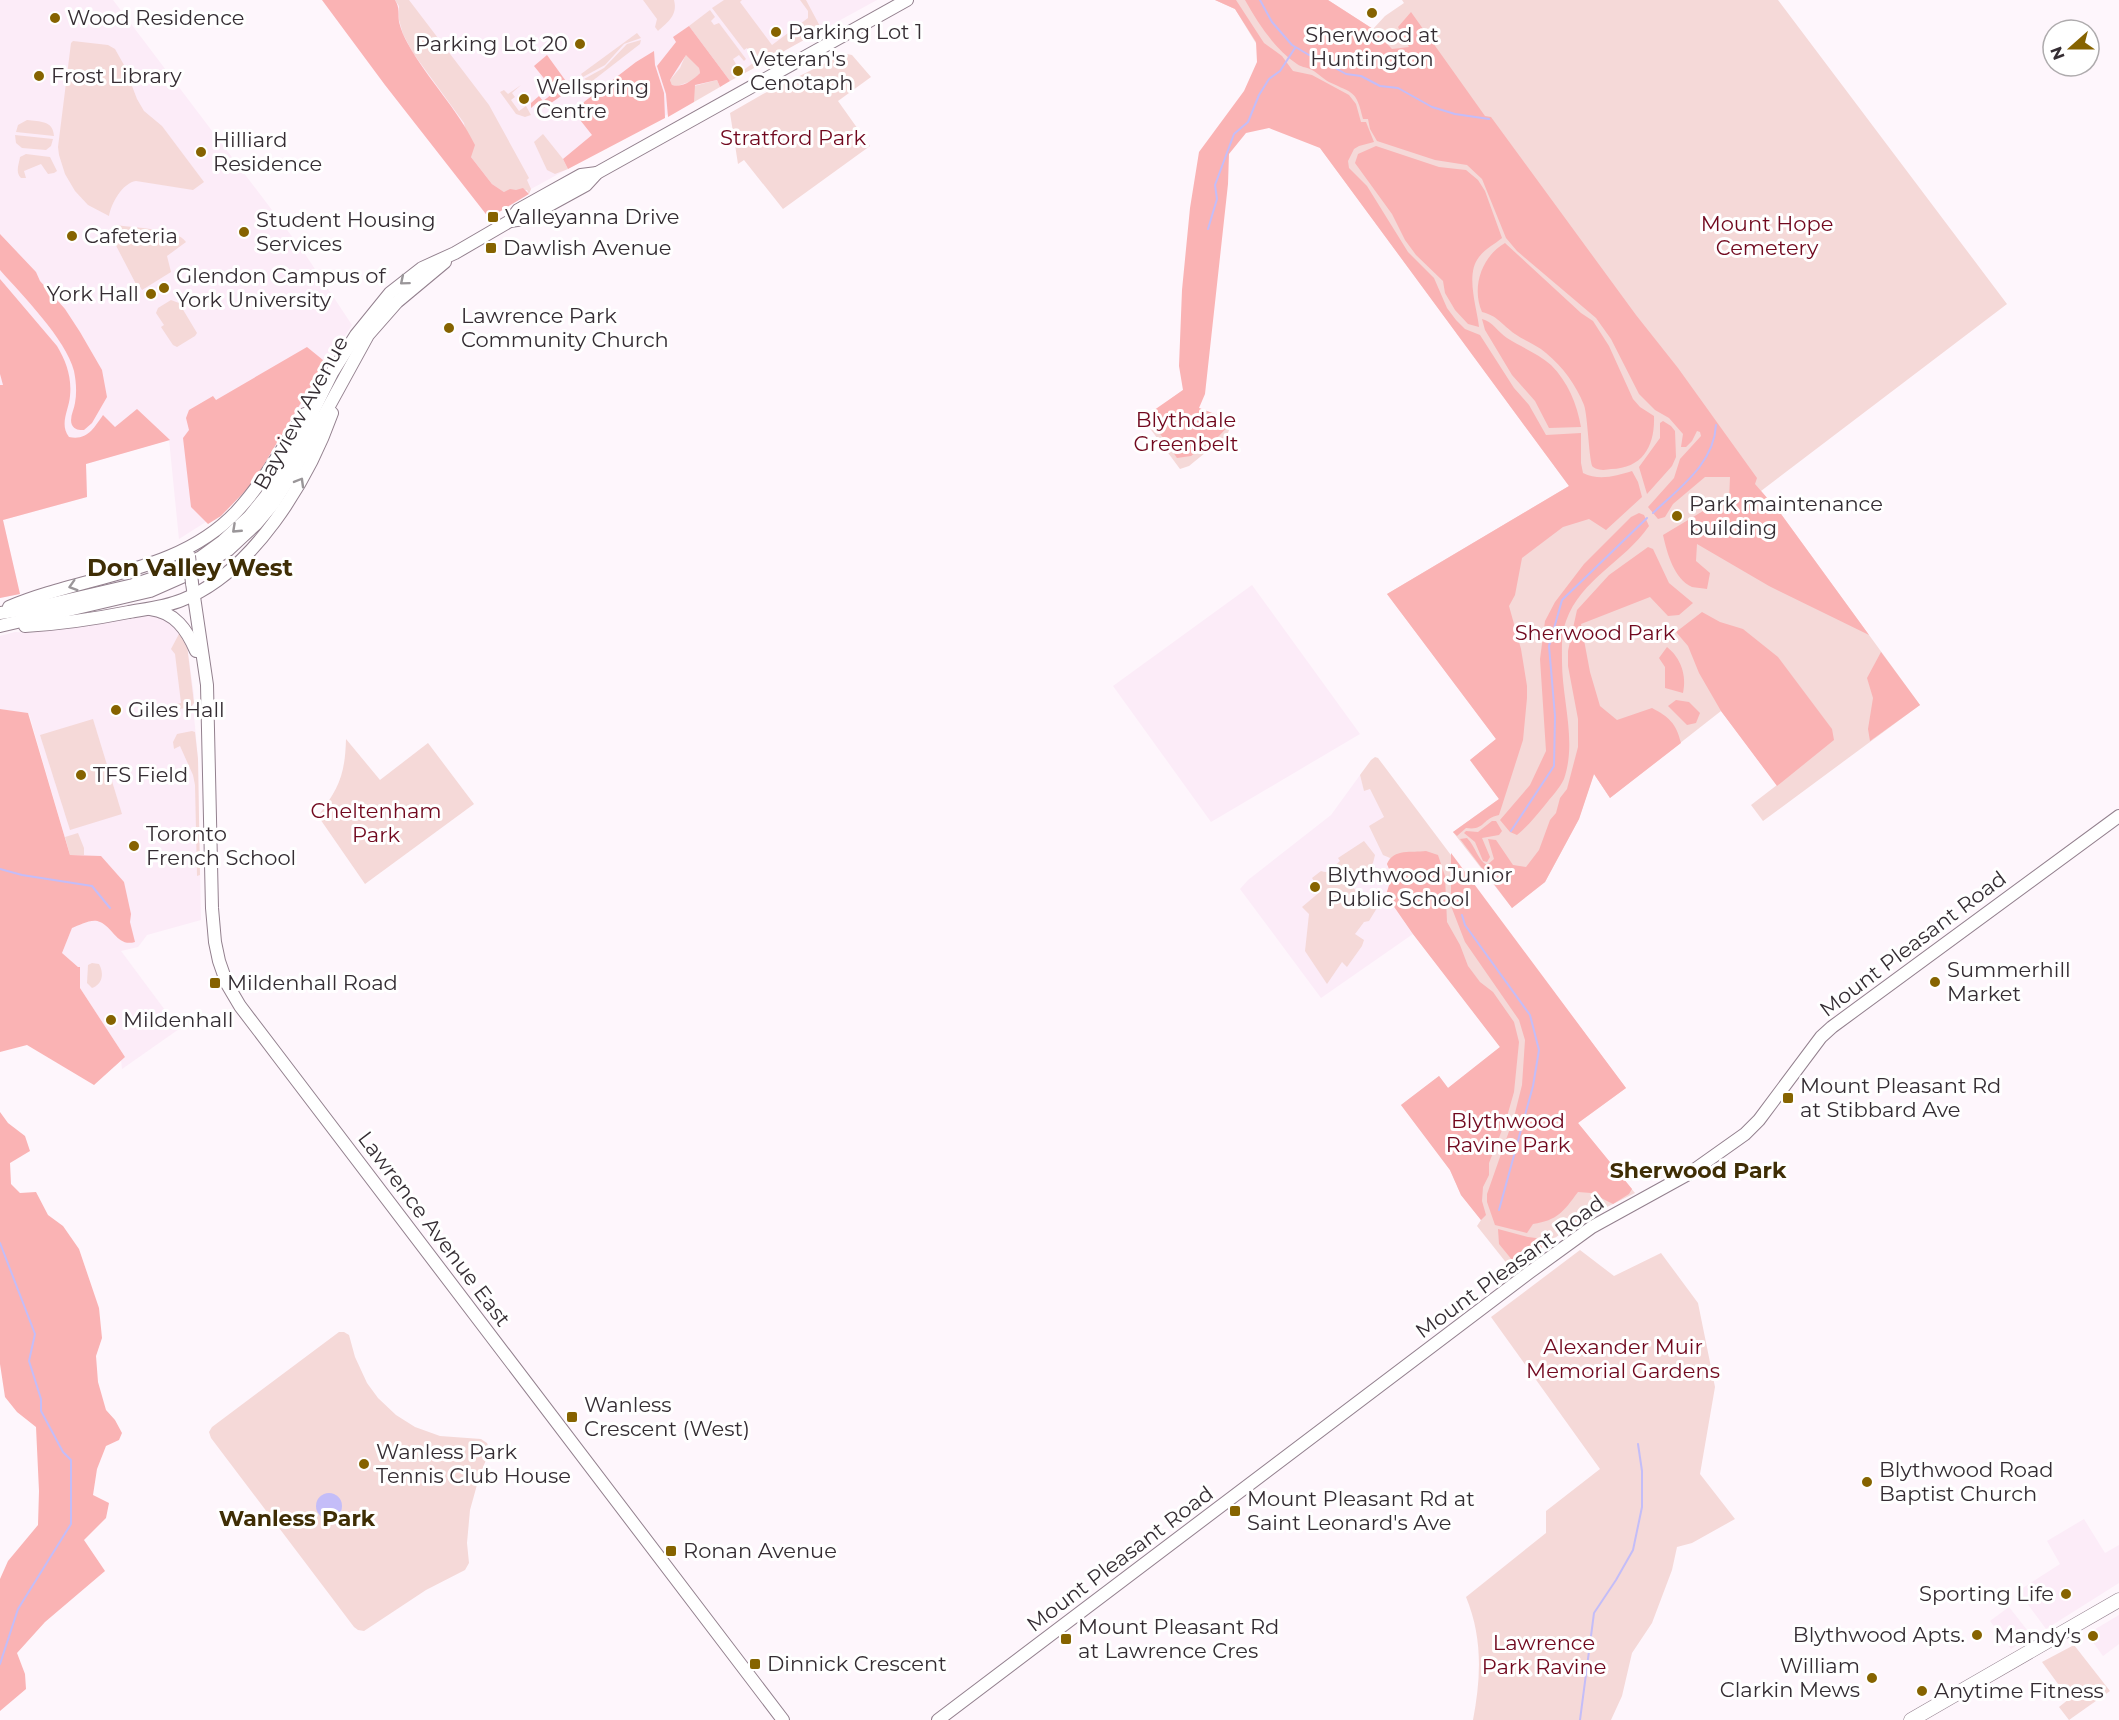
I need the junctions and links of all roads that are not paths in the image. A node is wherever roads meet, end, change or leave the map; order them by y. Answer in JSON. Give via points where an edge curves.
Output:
{"nodes":[{"id":1,"x":907,"y":0,"type":"edge"},
{"id":2,"x":455,"y":253,"type":"junction"},
{"id":3,"x":346,"y":372,"type":"junction"},
{"id":4,"x":332,"y":373,"type":"junction"},
{"id":5,"x":188,"y":552,"type":"junction"},
{"id":6,"x":193,"y":593,"type":"junction"},
{"id":7,"x":146,"y":609,"type":"junction"},
{"id":8,"x":0,"y":612,"type":"edge"},
{"id":9,"x":0,"y":626,"type":"edge"},
{"id":10,"x":196,"y":651,"type":"junction"},
{"id":11,"x":207,"y":704,"type":"junction"},
{"id":12,"x":2119,"y":816,"type":"edge"},
{"id":13,"x":2119,"y":1600,"type":"edge"},
{"id":14,"x":783,"y":1720,"type":"edge"},
{"id":15,"x":938,"y":1720,"type":"edge"},
{"id":16,"x":1911,"y":1720,"type":"edge"}],
"edges":[{"from":1,"to":2,"type":"main road","name":"Bayview Avenue","via":[[597,173],[586,185],[524,219],[510,221]]},
{"from":2,"to":3,"type":"main road","name":"Bayview Avenue","via":[[384,316]]},
{"from":2,"to":4,"type":"main road","name":"Bayview Avenue","one_way":true,"via":[[422,268],[390,293]]},
{"from":6,"to":3,"type":"main road","one_way":true,"via":[[244,558],[281,513],[320,444]]},
{"from":3,"to":9,"type":"main road","name":"Bayview Avenue","via":[[273,504],[228,550],[194,572],[150,591]]},
{"from":4,"to":5,"type":"main road","via":[[259,485],[213,533]]},
{"from":4,"to":8,"type":"main road","name":"Bayview Avenue","one_way":true,"via":[[266,496],[223,541],[169,573],[133,585]]},
{"from":5,"to":6,"type":"main road","name":"Lawrence Avenue East","bridge":true},
{"from":5,"to":8,"type":"main road","one_way":true,"via":[[19,602]]},
{"from":6,"to":7,"type":"main road"},
{"from":6,"to":10,"type":"main road","name":"Lawrence Avenue East"},
{"from":6,"to":11,"type":"main road","name":"Lawrence Avenue East","via":[[205,662]]},
{"from":7,"to":9,"type":"main road","via":[[48,625]]},
{"from":7,"to":10,"type":"main road","via":[[173,617],[188,633]]},
{"from":10,"to":11,"type":"main road","name":"Lawrence Avenue East"},
{"from":11,"to":14,"type":"main road","name":"Lawrence Avenue East","via":[[213,921],[227,984]]},
{"from":12,"to":15,"type":"main road","name":"Mount Pleasant Road","via":[[1826,1032],[1760,1120],[1745,1134],[1690,1173],[1592,1227]]},
{"from":13,"to":16,"type":"main road"}]}
